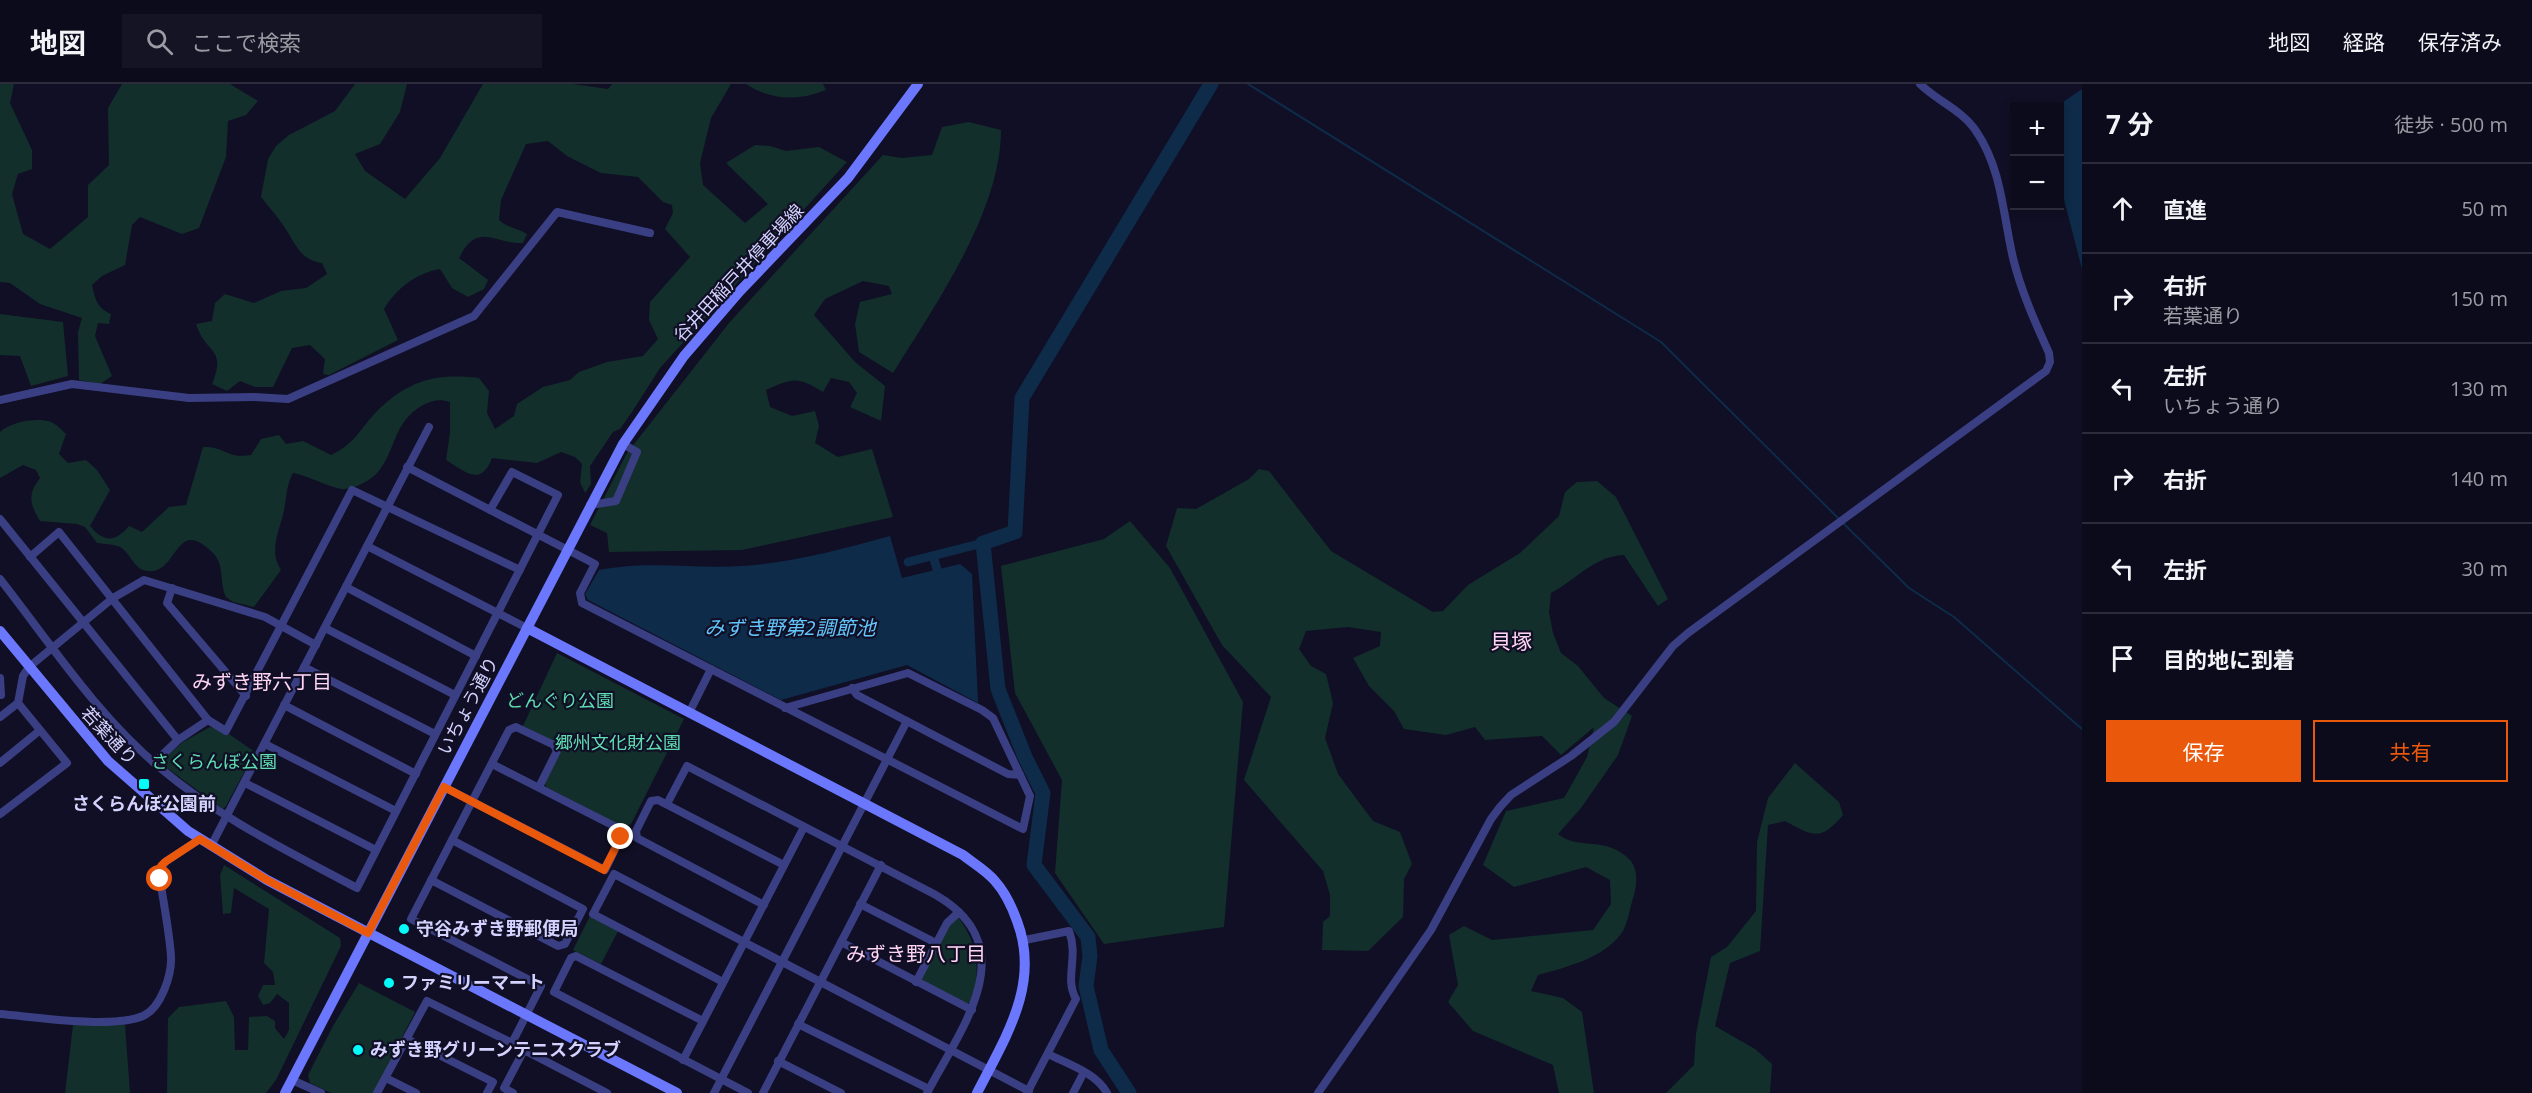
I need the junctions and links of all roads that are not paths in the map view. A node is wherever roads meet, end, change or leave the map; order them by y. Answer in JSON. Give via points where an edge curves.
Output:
{"nodes":[{"id":1,"x":918,"y":84,"type":"edge"},
{"id":2,"x":1920,"y":84,"type":"edge"},
{"id":3,"x":650,"y":233,"type":"dead end"},
{"id":4,"x":0,"y":400,"type":"edge"},
{"id":5,"x":429,"y":427,"type":"dead end"},
{"id":6,"x":623,"y":444,"type":"junction"},
{"id":7,"x":407,"y":467,"type":"junction"},
{"id":8,"x":596,"y":493,"type":"joint"},
{"id":9,"x":590,"y":505,"type":"junction"},
{"id":10,"x":386,"y":507,"type":"junction"},
{"id":11,"x":490,"y":510,"type":"junction"},
{"id":12,"x":0,"y":519,"type":"edge"},
{"id":13,"x":538,"y":535,"type":"junction"},
{"id":14,"x":367,"y":546,"type":"junction"},
{"id":15,"x":566,"y":550,"type":"junction"},
{"id":16,"x":30,"y":557,"type":"junction"},
{"id":17,"x":520,"y":570,"type":"junction"},
{"id":18,"x":0,"y":579,"type":"edge"},
{"id":19,"x":346,"y":587,"type":"junction"},
{"id":20,"x":172,"y":588,"type":"junction"},
{"id":21,"x":113,"y":598,"type":"junction"},
{"id":22,"x":498,"y":614,"type":"junction"},
{"id":23,"x":84,"y":621,"type":"junction"},
{"id":24,"x":281,"y":625,"type":"junction"},
{"id":25,"x":325,"y":628,"type":"junction"},
{"id":26,"x":527,"y":628,"type":"junction"},
{"id":27,"x":0,"y":631,"type":"edge"},
{"id":28,"x":316,"y":645,"type":"junction"},
{"id":29,"x":54,"y":647,"type":"junction"},
{"id":30,"x":476,"y":656,"type":"junction"},
{"id":31,"x":29,"y":667,"type":"junction"},
{"id":32,"x":304,"y":667,"type":"junction"},
{"id":33,"x":711,"y":669,"type":"junction"},
{"id":34,"x":0,"y":678,"type":"edge"},
{"id":35,"x":852,"y":688,"type":"junction"},
{"id":36,"x":1,"y":695,"type":"edge"},
{"id":37,"x":246,"y":696,"type":"junction"},
{"id":38,"x":455,"y":696,"type":"junction"},
{"id":39,"x":18,"y":703,"type":"junction"},
{"id":40,"x":284,"y":705,"type":"junction"},
{"id":41,"x":785,"y":708,"type":"junction"},
{"id":42,"x":689,"y":713,"type":"junction"},
{"id":43,"x":0,"y":717,"type":"edge"},
{"id":44,"x":208,"y":720,"type":"junction"},
{"id":45,"x":907,"y":721,"type":"junction"},
{"id":46,"x":39,"y":731,"type":"junction"},
{"id":47,"x":435,"y":734,"type":"junction"},
{"id":48,"x":178,"y":740,"type":"junction"},
{"id":49,"x":265,"y":744,"type":"junction"},
{"id":50,"x":887,"y":761,"type":"junction"},
{"id":51,"x":154,"y":762,"type":"junction"},
{"id":52,"x":0,"y":763,"type":"edge"},
{"id":53,"x":492,"y":764,"type":"junction"},
{"id":54,"x":416,"y":774,"type":"junction"},
{"id":55,"x":1020,"y":775,"type":"junction"},
{"id":56,"x":245,"y":783,"type":"junction"},
{"id":57,"x":444,"y":787,"type":"junction"},
{"id":58,"x":539,"y":787,"type":"junction"},
{"id":59,"x":471,"y":802,"type":"junction"},
{"id":60,"x":667,"y":804,"type":"junction"},
{"id":61,"x":863,"y":804,"type":"junction"},
{"id":62,"x":396,"y":811,"type":"junction"},
{"id":63,"x":0,"y":814,"type":"edge"},
{"id":64,"x":226,"y":818,"type":"junction"},
{"id":65,"x":804,"y":827,"type":"junction"},
{"id":66,"x":200,"y":839,"type":"junction"},
{"id":67,"x":452,"y":840,"type":"junction"},
{"id":68,"x":210,"y":846,"type":"junction"},
{"id":69,"x":842,"y":846,"type":"junction"},
{"id":70,"x":376,"y":850,"type":"junction"},
{"id":71,"x":784,"y":865,"type":"junction"},
{"id":72,"x":880,"y":865,"type":"junction"},
{"id":73,"x":431,"y":880,"type":"junction"},
{"id":74,"x":861,"y":904,"type":"junction"},
{"id":75,"x":764,"y":905,"type":"junction"},
{"id":76,"x":959,"y":912,"type":"junction"},
{"id":77,"x":368,"y":933,"type":"junction"},
{"id":78,"x":1024,"y":940,"type":"junction"},
{"id":79,"x":841,"y":942,"type":"junction"},
{"id":80,"x":744,"y":943,"type":"junction"},
{"id":81,"x":936,"y":943,"type":"junction"},
{"id":82,"x":782,"y":963,"type":"junction"},
{"id":83,"x":723,"y":982,"type":"junction"},
{"id":84,"x":820,"y":982,"type":"junction"},
{"id":85,"x":916,"y":982,"type":"junction"},
{"id":86,"x":972,"y":1010,"type":"junction"},
{"id":87,"x":0,"y":1014,"type":"edge"},
{"id":88,"x":527,"y":1015,"type":"junction"},
{"id":89,"x":703,"y":1021,"type":"junction"},
{"id":90,"x":798,"y":1024,"type":"junction"},
{"id":91,"x":407,"y":1039,"type":"junction"},
{"id":92,"x":949,"y":1051,"type":"junction"},
{"id":93,"x":1048,"y":1054,"type":"junction"},
{"id":94,"x":683,"y":1060,"type":"junction"},
{"id":95,"x":778,"y":1061,"type":"junction"},
{"id":96,"x":988,"y":1071,"type":"junction"},
{"id":97,"x":1084,"y":1072,"type":"junction"},
{"id":98,"x":386,"y":1078,"type":"junction"},
{"id":99,"x":292,"y":1080,"type":"junction"},
{"id":100,"x":722,"y":1080,"type":"junction"},
{"id":101,"x":928,"y":1091,"type":"edge"},
{"id":102,"x":1028,"y":1092,"type":"edge"},
{"id":103,"x":285,"y":1093,"type":"edge"},
{"id":104,"x":321,"y":1093,"type":"edge"},
{"id":105,"x":377,"y":1093,"type":"edge"},
{"id":106,"x":416,"y":1093,"type":"edge"},
{"id":107,"x":487,"y":1093,"type":"edge"},
{"id":108,"x":513,"y":1093,"type":"edge"},
{"id":109,"x":607,"y":1093,"type":"edge"},
{"id":110,"x":677,"y":1093,"type":"edge"},
{"id":111,"x":714,"y":1093,"type":"edge"},
{"id":112,"x":748,"y":1093,"type":"edge"},
{"id":113,"x":763,"y":1093,"type":"edge"},
{"id":114,"x":841,"y":1093,"type":"edge"},
{"id":115,"x":976,"y":1093,"type":"edge"},
{"id":116,"x":1073,"y":1093,"type":"edge"},
{"id":117,"x":1107,"y":1093,"type":"edge"},
{"id":118,"x":1318,"y":1093,"type":"edge"}],
"edges":[{"from":1,"to":6,"type":"street","name":"谷井田稲戸井停車場線","via":[[848,178],[684,356]]},
{"from":2,"to":118,"type":"street","via":[[1969,122],[1989,153],[2003,200],[2013,259],[2049,353],[2046,371],[1681,639],[1614,722],[1511,795],[1491,819],[1436,922]]},
{"from":3,"to":4,"type":"street","via":[[556,212],[474,316],[288,399],[189,398],[72,384]]},
{"from":5,"to":7,"type":"street"},
{"from":6,"to":8,"type":"street","name":"谷井田稲戸井停車場線"},
{"from":6,"to":9,"type":"street","via":[[638,452],[616,501]]},
{"from":7,"to":10,"type":"street"},
{"from":7,"to":11,"type":"street"},
{"from":8,"to":9,"type":"street","name":"いちょう通り"},
{"from":9,"to":15,"type":"street","name":"いちょう通り"},
{"from":10,"to":14,"type":"street"},
{"from":10,"to":17,"type":"street"},
{"from":10,"to":24,"type":"street","via":[[352,490]]},
{"from":11,"to":13,"type":"street"},
{"from":11,"to":13,"type":"street","via":[[512,472],[558,495]]},
{"from":12,"to":16,"type":"street"},
{"from":13,"to":15,"type":"street"},
{"from":13,"to":17,"type":"street"},
{"from":14,"to":19,"type":"street"},
{"from":14,"to":22,"type":"street"},
{"from":15,"to":26,"type":"street","name":"いちょう通り"},
{"from":15,"to":33,"type":"street","via":[[595,564],[580,593],[582,603]]},
{"from":16,"to":21,"type":"street","via":[[59,532]]},
{"from":16,"to":23,"type":"street"},
{"from":17,"to":22,"type":"street"},
{"from":18,"to":29,"type":"street"},
{"from":19,"to":25,"type":"street"},
{"from":19,"to":30,"type":"street"},
{"from":20,"to":21,"type":"street","via":[[144,580]]},
{"from":20,"to":24,"type":"street"},
{"from":20,"to":37,"type":"street","via":[[167,603]]},
{"from":21,"to":23,"type":"street"},
{"from":21,"to":44,"type":"street"},
{"from":22,"to":26,"type":"street"},
{"from":22,"to":30,"type":"street"},
{"from":23,"to":29,"type":"street"},
{"from":23,"to":48,"type":"street"},
{"from":24,"to":28,"type":"street"},
{"from":24,"to":37,"type":"street"},
{"from":25,"to":28,"type":"street"},
{"from":25,"to":38,"type":"street"},
{"from":26,"to":42,"type":"street"},
{"from":26,"to":57,"type":"street","name":"いちょう通り"},
{"from":27,"to":31,"type":"street","name":"若葉通り"},
{"from":28,"to":32,"type":"street"},
{"from":29,"to":31,"type":"street"},
{"from":29,"to":51,"type":"street","via":[[105,713]]},
{"from":30,"to":38,"type":"street"},
{"from":31,"to":39,"type":"street","via":[[23,676]]},
{"from":31,"to":66,"type":"street","name":"若葉通り","via":[[108,761]]},
{"from":32,"to":40,"type":"street"},
{"from":32,"to":47,"type":"street"},
{"from":33,"to":41,"type":"street"},
{"from":33,"to":42,"type":"street"},
{"from":34,"to":36,"type":"street"},
{"from":35,"to":41,"type":"street"},
{"from":35,"to":45,"type":"street","via":[[857,696]]},
{"from":35,"to":55,"type":"street","via":[[908,673],[982,710],[993,718]]},
{"from":37,"to":44,"type":"street","via":[[226,731]]},
{"from":38,"to":47,"type":"street"},
{"from":39,"to":43,"type":"street"},
{"from":39,"to":46,"type":"street"},
{"from":40,"to":49,"type":"street"},
{"from":40,"to":54,"type":"street"},
{"from":41,"to":50,"type":"street"},
{"from":42,"to":61,"type":"street"},
{"from":44,"to":48,"type":"street"},
{"from":45,"to":50,"type":"street"},
{"from":45,"to":55,"type":"street","via":[[1008,774]]},
{"from":46,"to":52,"type":"street"},
{"from":46,"to":63,"type":"street","via":[[67,762]]},
{"from":47,"to":54,"type":"street"},
{"from":48,"to":51,"type":"street"},
{"from":49,"to":56,"type":"street"},
{"from":49,"to":62,"type":"street"},
{"from":50,"to":55,"type":"street","via":[[1023,829],[1030,796]]},
{"from":50,"to":61,"type":"street"},
{"from":51,"to":64,"type":"street"},
{"from":53,"to":58,"type":"street"},
{"from":53,"to":58,"type":"street","via":[[509,730],[516,727],[554,745],[557,752]]},
{"from":53,"to":59,"type":"street"},
{"from":54,"to":62,"type":"street"},
{"from":56,"to":64,"type":"street"},
{"from":56,"to":70,"type":"street"},
{"from":57,"to":59,"type":"street"},
{"from":57,"to":77,"type":"street","name":"いちょう通り"},
{"from":58,"to":59,"type":"street","via":[[621,831],[604,870]]},
{"from":59,"to":67,"type":"street"},
{"from":60,"to":65,"type":"street","via":[[687,766]]},
{"from":60,"to":71,"type":"street"},
{"from":60,"to":75,"type":"street","via":[[651,801],[636,831],[637,838]]},
{"from":61,"to":69,"type":"street"},
{"from":61,"to":78,"type":"street","via":[[963,855],[995,880],[1011,904]]},
{"from":62,"to":70,"type":"street"},
{"from":64,"to":68,"type":"street"},
{"from":64,"to":70,"type":"street","via":[[357,888]]},
{"from":65,"to":69,"type":"street"},
{"from":65,"to":71,"type":"street"},
{"from":66,"to":68,"type":"street","name":"若葉通り"},
{"from":66,"to":87,"type":"street","via":[[165,862],[159,873],[171,958],[157,1005],[145,1015],[116,1022]]},
{"from":67,"to":73,"type":"street"},
{"from":67,"to":73,"type":"street","via":[[584,909],[565,944],[558,946]]},
{"from":68,"to":77,"type":"street","name":"若葉通り"},
{"from":69,"to":72,"type":"street"},
{"from":69,"to":82,"type":"street"},
{"from":71,"to":75,"type":"street"},
{"from":72,"to":74,"type":"street"},
{"from":72,"to":76,"type":"street","via":[[949,902]]},
{"from":73,"to":88,"type":"street","via":[[411,919],[541,986]]},
{"from":74,"to":79,"type":"street"},
{"from":74,"to":81,"type":"street"},
{"from":75,"to":80,"type":"street"},
{"from":76,"to":81,"type":"street","via":[[947,923]]},
{"from":76,"to":86,"type":"street","via":[[972,929],[981,958],[982,979]]},
{"from":77,"to":88,"type":"street","name":"若葉通り"},
{"from":77,"to":99,"type":"street","name":"いちょう通り"},
{"from":78,"to":93,"type":"street","via":[[1069,931],[1075,945],[1070,989],[1076,999]]},
{"from":78,"to":96,"type":"street","via":[[1026,973],[1019,1005]]},
{"from":79,"to":84,"type":"street"},
{"from":79,"to":85,"type":"street"},
{"from":80,"to":82,"type":"street"},
{"from":80,"to":83,"type":"street"},
{"from":80,"to":83,"type":"street","via":[[614,874],[608,884],[593,914]]},
{"from":81,"to":85,"type":"street"},
{"from":82,"to":84,"type":"street"},
{"from":82,"to":100,"type":"street"},
{"from":83,"to":89,"type":"street"},
{"from":84,"to":90,"type":"street"},
{"from":84,"to":92,"type":"street"},
{"from":85,"to":86,"type":"street"},
{"from":86,"to":92,"type":"street"},
{"from":88,"to":91,"type":"street","via":[[512,1043],[427,1001]]},
{"from":88,"to":110,"type":"street","name":"若葉通り"},
{"from":89,"to":94,"type":"street"},
{"from":89,"to":94,"type":"street","via":[[576,956],[571,958],[554,992]]},
{"from":90,"to":95,"type":"street"},
{"from":90,"to":101,"type":"street"},
{"from":91,"to":98,"type":"street"},
{"from":91,"to":107,"type":"street","via":[[493,1082]]},
{"from":92,"to":96,"type":"street"},
{"from":92,"to":101,"type":"street"},
{"from":93,"to":97,"type":"street"},
{"from":93,"to":102,"type":"street"},
{"from":94,"to":100,"type":"street"},
{"from":95,"to":113,"type":"street"},
{"from":95,"to":114,"type":"street"},
{"from":96,"to":102,"type":"street"},
{"from":96,"to":115,"type":"street"},
{"from":97,"to":116,"type":"street"},
{"from":97,"to":117,"type":"street","via":[[1103,1085]]},
{"from":98,"to":105,"type":"street"},
{"from":98,"to":106,"type":"street"},
{"from":99,"to":103,"type":"street","name":"いちょう通り"},
{"from":99,"to":104,"type":"street"},
{"from":100,"to":111,"type":"street"},
{"from":100,"to":112,"type":"street"},
{"from":108,"to":109,"type":"street","via":[[504,1088],[524,1050]]}]}
